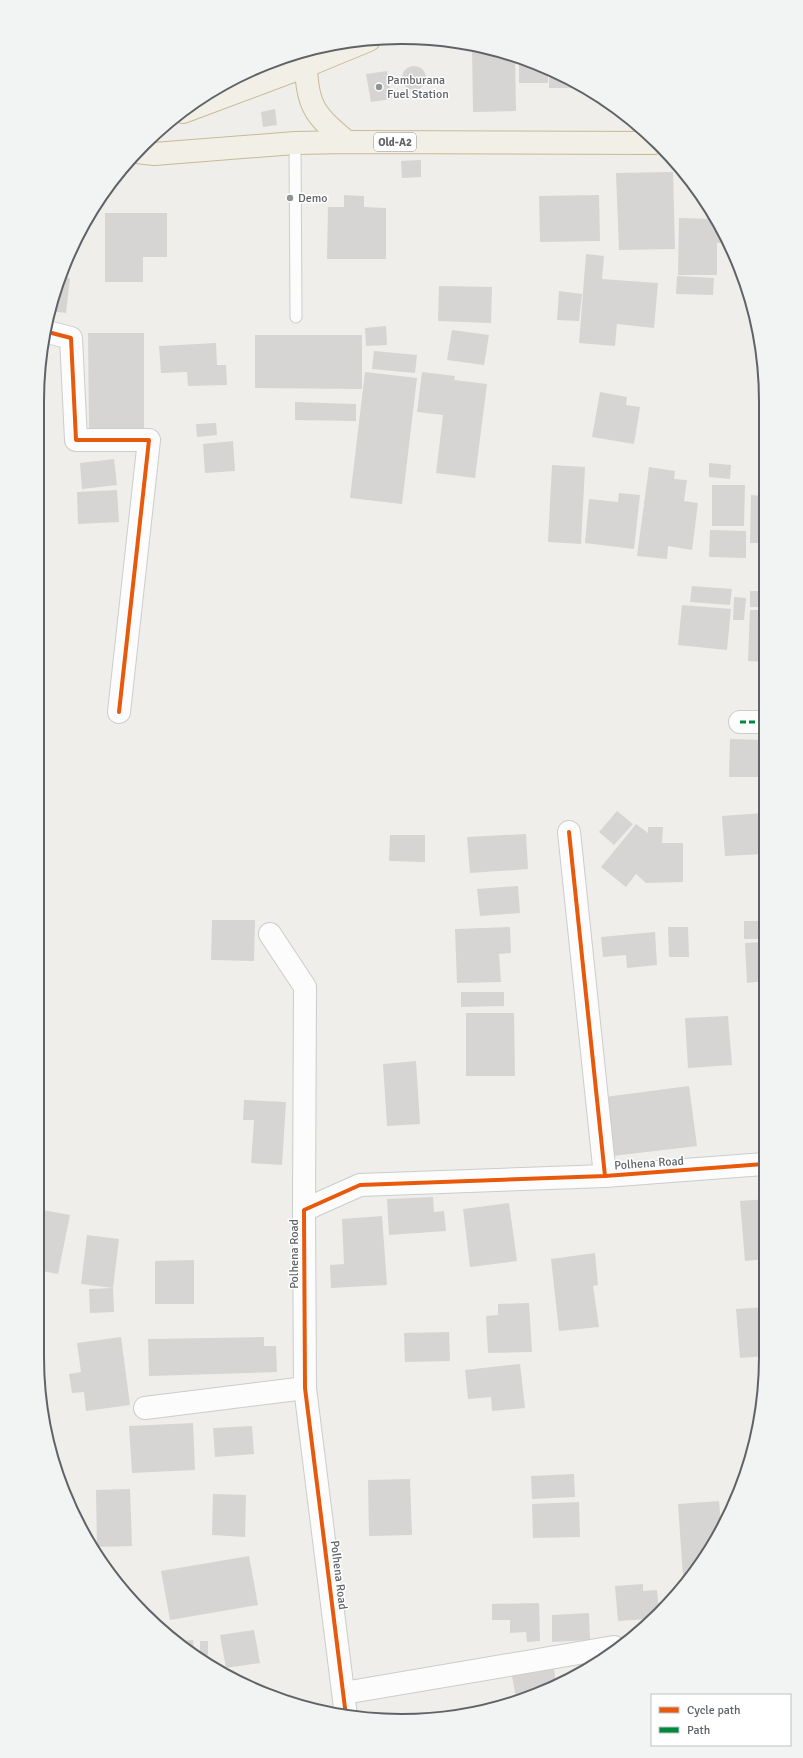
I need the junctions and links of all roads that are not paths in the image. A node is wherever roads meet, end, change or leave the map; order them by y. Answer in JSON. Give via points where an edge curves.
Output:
{"nodes":[{"id":1,"x":352,"y":48,"type":"edge"},
{"id":2,"x":306,"y":66,"type":"junction"},
{"id":3,"x":202,"y":105,"type":"edge"},
{"id":4,"x":347,"y":142,"type":"junction"},
{"id":5,"x":295,"y":143,"type":"junction"},
{"id":6,"x":648,"y":143,"type":"edge"},
{"id":7,"x":145,"y":153,"type":"edge"},
{"id":8,"x":296,"y":316,"type":"dead end"},
{"id":9,"x":51,"y":333,"type":"edge"},
{"id":10,"x":119,"y":712,"type":"dead end"},
{"id":11,"x":740,"y":722,"type":"dead end"},
{"id":12,"x":759,"y":722,"type":"edge"},
{"id":13,"x":569,"y":832,"type":"dead end"},
{"id":14,"x":270,"y":934,"type":"dead end"},
{"id":15,"x":759,"y":1164,"type":"edge"},
{"id":16,"x":605,"y":1176,"type":"junction"},
{"id":17,"x":304,"y":1210,"type":"junction"},
{"id":18,"x":304,"y":1388,"type":"junction"},
{"id":19,"x":145,"y":1408,"type":"dead end"},
{"id":20,"x":608,"y":1648,"type":"edge"},
{"id":21,"x":344,"y":1693,"type":"junction"},
{"id":22,"x":345,"y":1709,"type":"edge"}],
"edges":[{"from":1,"to":2,"type":"highway"},
{"from":2,"to":3,"type":"highway"},
{"from":2,"to":4,"type":"highway","via":[[307,87],[315,111]]},
{"from":4,"to":5,"type":"highway","number":"Old-A2"},
{"from":4,"to":6,"type":"highway","number":"Old-A2"},
{"from":5,"to":7,"type":"highway","number":"Old-A2"},
{"from":5,"to":8,"type":"lane"},
{"from":9,"to":10,"type":"street","via":[[71,338],[76,440],[149,440]]},
{"from":11,"to":12,"type":"street"},
{"from":13,"to":16,"type":"street"},
{"from":14,"to":17,"type":"street","via":[[304,987]]},
{"from":15,"to":16,"type":"street","name":"Polhena Road"},
{"from":16,"to":17,"type":"street","name":"Polhena Road","via":[[360,1185]]},
{"from":17,"to":18,"type":"street","name":"Polhena Road"},
{"from":18,"to":19,"type":"street"},
{"from":18,"to":21,"type":"street","name":"Polhena Road"},
{"from":20,"to":21,"type":"street"},
{"from":21,"to":22,"type":"street","name":"Polhena Road"}]}
